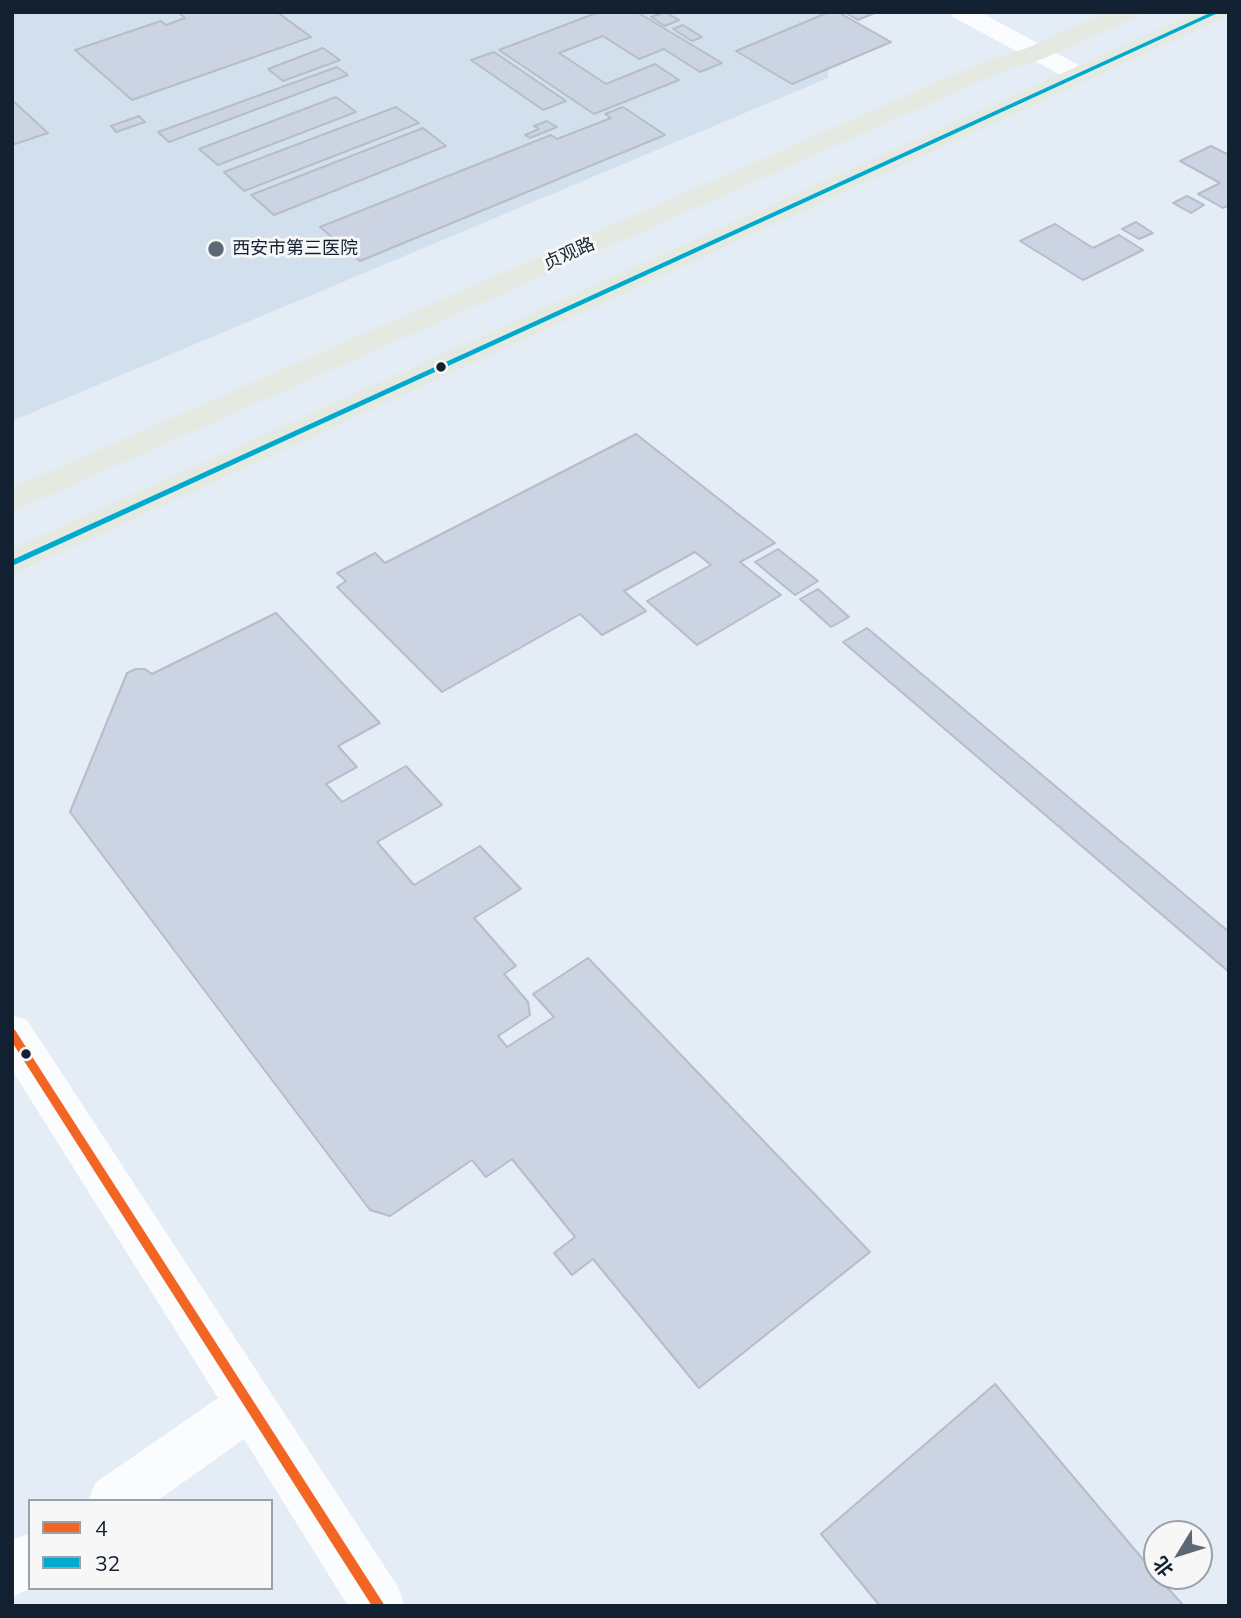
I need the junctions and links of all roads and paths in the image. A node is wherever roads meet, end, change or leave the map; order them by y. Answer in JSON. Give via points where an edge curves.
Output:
{"nodes":[{"id":1,"x":961,"y":12,"type":"edge"},
{"id":2,"x":1128,"y":12,"type":"edge"},
{"id":3,"x":1217,"y":12,"type":"edge"},
{"id":4,"x":1036,"y":53,"type":"junction"},
{"id":5,"x":1077,"y":74,"type":"junction"},
{"id":6,"x":12,"y":501,"type":"edge"},
{"id":7,"x":12,"y":563,"type":"edge"},
{"id":8,"x":12,"y":1033,"type":"edge"},
{"id":9,"x":249,"y":1406,"type":"junction"},
{"id":10,"x":116,"y":1499,"type":"edge"},
{"id":11,"x":28,"y":1560,"type":"edge"},
{"id":12,"x":12,"y":1571,"type":"edge"},
{"id":13,"x":379,"y":1606,"type":"edge"}],
"edges":[{"from":1,"to":4,"type":"street"},
{"from":2,"to":4,"type":"main road","name":"贞观路"},
{"from":3,"to":5,"type":"main road"},
{"from":4,"to":5,"type":"street"},
{"from":4,"to":6,"type":"main road","name":"贞观路","via":[[992,67]]},
{"from":5,"to":7,"type":"main road"},
{"from":8,"to":9,"type":"street"},
{"from":9,"to":10,"type":"street"},
{"from":9,"to":13,"type":"street"},
{"from":11,"to":12,"type":"street"}]}
